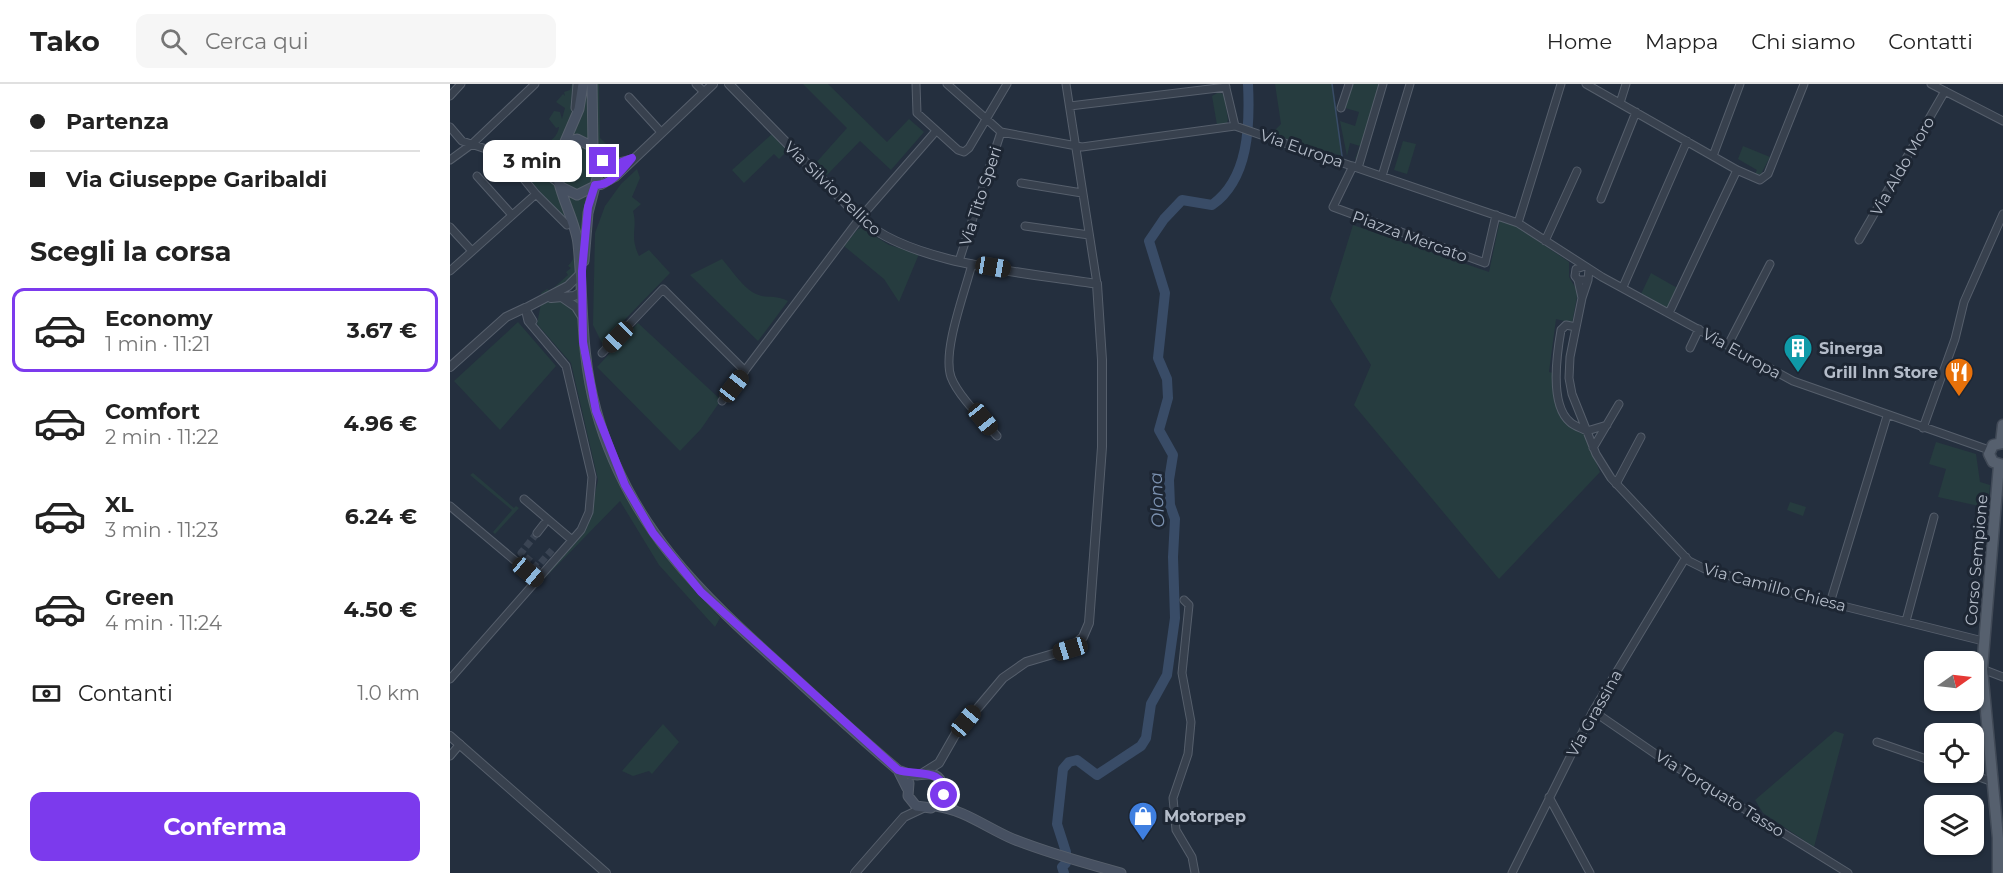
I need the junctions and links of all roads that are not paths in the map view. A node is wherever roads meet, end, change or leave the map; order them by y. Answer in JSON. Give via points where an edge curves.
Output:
{"nodes":[{"id":1,"x":461,"y":84,"type":"edge"},
{"id":2,"x":535,"y":84,"type":"edge"},
{"id":3,"x":577,"y":84,"type":"edge"},
{"id":4,"x":583,"y":84,"type":"edge"},
{"id":5,"x":592,"y":84,"type":"edge"},
{"id":6,"x":696,"y":84,"type":"edge"},
{"id":7,"x":713,"y":84,"type":"edge"},
{"id":8,"x":729,"y":84,"type":"edge"},
{"id":9,"x":916,"y":84,"type":"edge"},
{"id":10,"x":947,"y":84,"type":"edge"},
{"id":11,"x":1007,"y":84,"type":"edge"},
{"id":12,"x":1066,"y":84,"type":"edge"},
{"id":13,"x":1349,"y":84,"type":"edge"},
{"id":14,"x":1383,"y":84,"type":"edge"},
{"id":15,"x":1410,"y":84,"type":"edge"},
{"id":16,"x":1561,"y":84,"type":"edge"},
{"id":17,"x":1586,"y":84,"type":"edge"},
{"id":18,"x":1626,"y":84,"type":"edge"},
{"id":19,"x":1740,"y":84,"type":"edge"},
{"id":20,"x":1804,"y":84,"type":"edge"},
{"id":21,"x":1932,"y":84,"type":"edge"},
{"id":22,"x":1226,"y":86,"type":"edge"},
{"id":23,"x":1945,"y":91,"type":"junction"},
{"id":24,"x":704,"y":92,"type":"junction"},
{"id":25,"x":450,"y":96,"type":"edge"},
{"id":26,"x":629,"y":97,"type":"dead end"},
{"id":27,"x":1620,"y":103,"type":"junction"},
{"id":28,"x":1070,"y":106,"type":"junction"},
{"id":29,"x":1341,"y":108,"type":"dead end"},
{"id":30,"x":1636,"y":112,"type":"junction"},
{"id":31,"x":985,"y":120,"type":"junction"},
{"id":32,"x":2003,"y":122,"type":"edge"},
{"id":33,"x":1235,"y":126,"type":"junction"},
{"id":34,"x":450,"y":127,"type":"edge"},
{"id":35,"x":936,"y":131,"type":"junction"},
{"id":36,"x":661,"y":132,"type":"junction"},
{"id":37,"x":1001,"y":132,"type":"junction"},
{"id":38,"x":570,"y":134,"type":"junction"},
{"id":39,"x":1687,"y":141,"type":"junction"},
{"id":40,"x":472,"y":144,"type":"junction"},
{"id":41,"x":1074,"y":145,"type":"junction"},
{"id":42,"x":562,"y":147,"type":"junction"},
{"id":43,"x":593,"y":147,"type":"junction"},
{"id":44,"x":505,"y":156,"type":"junction"},
{"id":45,"x":1713,"y":156,"type":"junction"},
{"id":46,"x":632,"y":158,"type":"junction"},
{"id":47,"x":600,"y":159,"type":"junction"},
{"id":48,"x":450,"y":160,"type":"edge"},
{"id":49,"x":522,"y":161,"type":"junction"},
{"id":50,"x":537,"y":167,"type":"junction"},
{"id":51,"x":1356,"y":167,"type":"junction"},
{"id":52,"x":1737,"y":170,"type":"junction"},
{"id":53,"x":1577,"y":171,"type":"dead end"},
{"id":54,"x":477,"y":176,"type":"dead end"},
{"id":55,"x":1382,"y":176,"type":"junction"},
{"id":56,"x":528,"y":183,"type":"junction"},
{"id":57,"x":1021,"y":183,"type":"dead end"},
{"id":58,"x":559,"y":184,"type":"junction"},
{"id":59,"x":595,"y":185,"type":"junction"},
{"id":60,"x":1082,"y":193,"type":"junction"},
{"id":61,"x":536,"y":194,"type":"junction"},
{"id":62,"x":1601,"y":199,"type":"dead end"},
{"id":63,"x":2003,"y":214,"type":"edge"},
{"id":64,"x":512,"y":215,"type":"junction"},
{"id":65,"x":1496,"y":215,"type":"junction"},
{"id":66,"x":860,"y":218,"type":"junction"},
{"id":67,"x":1518,"y":223,"type":"junction"},
{"id":68,"x":567,"y":225,"type":"dead end"},
{"id":69,"x":1025,"y":226,"type":"dead end"},
{"id":70,"x":450,"y":227,"type":"edge"},
{"id":71,"x":1089,"y":235,"type":"junction"},
{"id":72,"x":1859,"y":240,"type":"dead end"},
{"id":73,"x":1545,"y":241,"type":"junction"},
{"id":74,"x":472,"y":251,"type":"junction"},
{"id":75,"x":1568,"y":255,"type":"junction"},
{"id":76,"x":959,"y":261,"type":"junction"},
{"id":77,"x":972,"y":264,"type":"junction"},
{"id":78,"x":1770,"y":264,"type":"dead end"},
{"id":79,"x":1587,"y":268,"type":"junction"},
{"id":80,"x":450,"y":271,"type":"edge"},
{"id":81,"x":581,"y":272,"type":"junction"},
{"id":82,"x":1576,"y":277,"type":"junction"},
{"id":83,"x":1602,"y":277,"type":"junction"},
{"id":84,"x":1589,"y":279,"type":"junction"},
{"id":85,"x":1097,"y":284,"type":"junction"},
{"id":86,"x":1623,"y":287,"type":"junction"},
{"id":87,"x":581,"y":292,"type":"junction"},
{"id":88,"x":557,"y":297,"type":"junction"},
{"id":89,"x":1582,"y":298,"type":"junction"},
{"id":90,"x":539,"y":301,"type":"junction"},
{"id":91,"x":526,"y":308,"type":"junction"},
{"id":92,"x":1669,"y":313,"type":"junction"},
{"id":93,"x":514,"y":314,"type":"junction"},
{"id":94,"x":581,"y":315,"type":"junction"},
{"id":95,"x":532,"y":323,"type":"junction"},
{"id":96,"x":1576,"y":327,"type":"junction"},
{"id":97,"x":1699,"y":329,"type":"junction"},
{"id":98,"x":1728,"y":345,"type":"junction"},
{"id":99,"x":1690,"y":348,"type":"dead end"},
{"id":100,"x":602,"y":353,"type":"dead end"},
{"id":101,"x":450,"y":367,"type":"edge"},
{"id":102,"x":745,"y":371,"type":"junction"},
{"id":103,"x":722,"y":401,"type":"dead end"},
{"id":104,"x":1619,"y":404,"type":"dead end"},
{"id":105,"x":1887,"y":416,"type":"junction"},
{"id":106,"x":1607,"y":424,"type":"junction"},
{"id":107,"x":2003,"y":425,"type":"edge"},
{"id":108,"x":1923,"y":428,"type":"junction"},
{"id":109,"x":1587,"y":431,"type":"junction"},
{"id":110,"x":997,"y":436,"type":"dead end"},
{"id":111,"x":1641,"y":437,"type":"dead end"},
{"id":112,"x":2002,"y":443,"type":"edge"},
{"id":113,"x":1593,"y":448,"type":"junction"},
{"id":114,"x":1989,"y":450,"type":"junction"},
{"id":115,"x":2001,"y":465,"type":"edge"},
{"id":116,"x":1616,"y":484,"type":"junction"},
{"id":117,"x":527,"y":501,"type":"dead end"},
{"id":118,"x":450,"y":506,"type":"edge"},
{"id":119,"x":1934,"y":518,"type":"dead end"},
{"id":120,"x":544,"y":524,"type":"dead end"},
{"id":121,"x":537,"y":533,"type":"tunnel mouth"},
{"id":122,"x":572,"y":540,"type":"junction"},
{"id":123,"x":1686,"y":557,"type":"junction"},
{"id":124,"x":538,"y":580,"type":"junction"},
{"id":125,"x":1184,"y":600,"type":"dead end"},
{"id":126,"x":1830,"y":603,"type":"junction"},
{"id":127,"x":1906,"y":621,"type":"junction"},
{"id":128,"x":1983,"y":641,"type":"junction"},
{"id":129,"x":1983,"y":651,"type":"edge"},
{"id":130,"x":1984,"y":670,"type":"edge"},
{"id":131,"x":2003,"y":677,"type":"edge"},
{"id":132,"x":450,"y":679,"type":"edge"},
{"id":133,"x":1984,"y":690,"type":"edge"},
{"id":134,"x":1593,"y":711,"type":"junction"},
{"id":135,"x":450,"y":736,"type":"edge"},
{"id":136,"x":1877,"y":742,"type":"dead end"},
{"id":137,"x":460,"y":744,"type":"junction"},
{"id":138,"x":450,"y":756,"type":"edge"},
{"id":139,"x":1924,"y":758,"type":"edge"},
{"id":140,"x":942,"y":759,"type":"junction"},
{"id":141,"x":898,"y":770,"type":"junction"},
{"id":142,"x":920,"y":774,"type":"junction"},
{"id":143,"x":1984,"y":779,"type":"edge"},
{"id":144,"x":1993,"y":782,"type":"junction"},
{"id":145,"x":942,"y":783,"type":"junction"},
{"id":146,"x":908,"y":793,"type":"junction"},
{"id":147,"x":944,"y":795,"type":"junction"},
{"id":148,"x":1549,"y":797,"type":"junction"},
{"id":149,"x":935,"y":806,"type":"junction"},
{"id":150,"x":923,"y":808,"type":"junction"},
{"id":151,"x":954,"y":810,"type":"junction"},
{"id":152,"x":904,"y":817,"type":"junction"},
{"id":153,"x":2000,"y":867,"type":"edge"},
{"id":154,"x":606,"y":873,"type":"edge"},
{"id":155,"x":855,"y":873,"type":"edge"},
{"id":156,"x":1120,"y":873,"type":"edge"},
{"id":157,"x":1195,"y":873,"type":"edge"},
{"id":158,"x":1512,"y":873,"type":"edge"},
{"id":159,"x":1590,"y":873,"type":"edge"},
{"id":160,"x":1848,"y":873,"type":"edge"}],
"edges":[{"from":1,"to":25,"type":"street"},
{"from":2,"to":40,"type":"street"},
{"from":3,"to":38,"type":"street"},
{"from":4,"to":38,"type":"main road"},
{"from":5,"to":43,"type":"main road"},
{"from":6,"to":24,"type":"street"},
{"from":7,"to":24,"type":"street"},
{"from":8,"to":66,"type":"street","name":"Via Silvio Pellico"},
{"from":9,"to":35,"type":"street","via":[[917,113]]},
{"from":10,"to":31,"type":"street"},
{"from":11,"to":31,"type":"street"},
{"from":12,"to":28,"type":"street"},
{"from":13,"to":29,"type":"street"},
{"from":14,"to":51,"type":"street"},
{"from":15,"to":55,"type":"street"},
{"from":16,"to":67,"type":"street"},
{"from":17,"to":27,"type":"street"},
{"from":18,"to":27,"type":"street"},
{"from":19,"to":45,"type":"street"},
{"from":20,"to":52,"type":"street","via":[[1766,177],[1756,179]]},
{"from":21,"to":23,"type":"street"},
{"from":22,"to":28,"type":"street"},
{"from":22,"to":33,"type":"street"},
{"from":23,"to":32,"type":"street"},
{"from":23,"to":72,"type":"street","name":"Via Aldo Moro"},
{"from":24,"to":36,"type":"street"},
{"from":26,"to":36,"type":"street"},
{"from":27,"to":30,"type":"street"},
{"from":28,"to":41,"type":"street"},
{"from":30,"to":39,"type":"street"},
{"from":30,"to":62,"type":"street"},
{"from":31,"to":35,"type":"street","via":[[964,152]]},
{"from":31,"to":37,"type":"street"},
{"from":33,"to":41,"type":"street","via":[[1110,144]]},
{"from":33,"to":51,"type":"street","name":"Via Europa"},
{"from":34,"to":40,"type":"street","via":[[462,141]]},
{"from":35,"to":66,"type":"street"},
{"from":36,"to":46,"type":"street"},
{"from":37,"to":41,"type":"street"},
{"from":37,"to":76,"type":"street","name":"Via Tito Speri"},
{"from":38,"to":42,"type":"main road"},
{"from":39,"to":45,"type":"street"},
{"from":39,"to":86,"type":"street"},
{"from":40,"to":44,"type":"street"},
{"from":40,"to":48,"type":"street"},
{"from":41,"to":60,"type":"street"},
{"from":42,"to":43,"type":"main road","via":[[577,139]]},
{"from":42,"to":49,"type":"street","via":[[540,159]]},
{"from":42,"to":58,"type":"main road","via":[[555,169]]},
{"from":43,"to":47,"type":"main road"},
{"from":44,"to":49,"type":"street"},
{"from":44,"to":56,"type":"street"},
{"from":45,"to":52,"type":"street"},
{"from":46,"to":47,"type":"street","via":[[614,164]]},
{"from":46,"to":59,"type":"street","via":[[615,177]]},
{"from":47,"to":59,"type":"main road"},
{"from":49,"to":50,"type":"street"},
{"from":50,"to":56,"type":"street","via":[[526,173]]},
{"from":50,"to":58,"type":"street"},
{"from":51,"to":55,"type":"street","name":"Via Europa"},
{"from":51,"to":65,"type":"street","name":"Piazza Mercato","via":[[1332,207],[1485,263]]},
{"from":52,"to":92,"type":"street"},
{"from":53,"to":73,"type":"street"},
{"from":54,"to":64,"type":"street"},
{"from":55,"to":65,"type":"street","name":"Via Europa"},
{"from":56,"to":61,"type":"street"},
{"from":57,"to":60,"type":"street"},
{"from":58,"to":59,"type":"main road","via":[[577,195]]},
{"from":58,"to":81,"type":"main road","via":[[576,231]]},
{"from":59,"to":81,"type":"main road","via":[[588,207]]},
{"from":60,"to":71,"type":"street"},
{"from":61,"to":64,"type":"street"},
{"from":61,"to":68,"type":"street"},
{"from":63,"to":108,"type":"street","via":[[1963,306]]},
{"from":64,"to":74,"type":"street"},
{"from":65,"to":67,"type":"street","name":"Via Europa"},
{"from":66,"to":76,"type":"street","name":"Via Silvio Pellico","via":[[890,240]]},
{"from":66,"to":102,"type":"street"},
{"from":67,"to":73,"type":"street","name":"Via Europa"},
{"from":69,"to":71,"type":"street"},
{"from":70,"to":74,"type":"street"},
{"from":71,"to":85,"type":"street"},
{"from":73,"to":75,"type":"street","name":"Via Europa"},
{"from":74,"to":80,"type":"street"},
{"from":75,"to":79,"type":"street","name":"Via Europa"},
{"from":75,"to":82,"type":"street"},
{"from":76,"to":77,"type":"street","name":"Via Silvio Pellico"},
{"from":77,"to":85,"type":"street","name":"Via Silvio Pellico"},
{"from":77,"to":110,"type":"street","via":[[949,367],[955,384]]},
{"from":78,"to":98,"type":"street"},
{"from":79,"to":82,"type":"street","via":[[1578,267]]},
{"from":79,"to":83,"type":"street","name":"Via Europa"},
{"from":79,"to":84,"type":"street"},
{"from":81,"to":87,"type":"main road"},
{"from":81,"to":90,"type":"street","via":[[568,286]]},
{"from":82,"to":84,"type":"street"},
{"from":82,"to":89,"type":"street","name":"Via Camillo Chiesa"},
{"from":83,"to":84,"type":"street"},
{"from":83,"to":86,"type":"street","name":"Via Europa"},
{"from":84,"to":89,"type":"street","name":"Via Camillo Chiesa"},
{"from":85,"to":140,"type":"street","via":[[1102,447],[1089,623],[1083,637],[1070,649],[1026,662],[1004,678],[966,721]]},
{"from":86,"to":92,"type":"street","name":"Via Europa"},
{"from":87,"to":88,"type":"street"},
{"from":87,"to":94,"type":"main road"},
{"from":88,"to":90,"type":"street"},
{"from":88,"to":94,"type":"street","via":[[573,304]]},
{"from":89,"to":96,"type":"street","name":"Via Camillo Chiesa"},
{"from":90,"to":91,"type":"street"},
{"from":90,"to":95,"type":"street"},
{"from":91,"to":93,"type":"street"},
{"from":91,"to":95,"type":"street"},
{"from":92,"to":97,"type":"street","name":"Via Europa"},
{"from":93,"to":95,"type":"street"},
{"from":93,"to":101,"type":"street"},
{"from":94,"to":141,"type":"main road","via":[[585,360],[604,435],[625,485],[653,533],[727,618]]},
{"from":95,"to":122,"type":"street","via":[[565,363],[592,477],[587,516]]},
{"from":96,"to":109,"type":"street","name":"Via Camillo Chiesa","via":[[1569,378]]},
{"from":96,"to":109,"type":"street","via":[[1566,325],[1561,330],[1555,380],[1567,419]]},
{"from":97,"to":98,"type":"street","name":"Via Europa"},
{"from":97,"to":99,"type":"street"},
{"from":98,"to":105,"type":"street","name":"Via Europa","via":[[1803,385]]},
{"from":100,"to":102,"type":"street","via":[[663,289]]},
{"from":102,"to":103,"type":"street"},
{"from":104,"to":106,"type":"street"},
{"from":105,"to":108,"type":"street","name":"Via Europa"},
{"from":105,"to":126,"type":"street"},
{"from":106,"to":109,"type":"street"},
{"from":106,"to":113,"type":"street"},
{"from":107,"to":112,"type":"main road"},
{"from":108,"to":114,"type":"street","name":"Via Europa"},
{"from":109,"to":113,"type":"street","name":"Via Camillo Chiesa"},
{"from":111,"to":116,"type":"street"},
{"from":112,"to":114,"type":"main road"},
{"from":113,"to":116,"type":"street","name":"Via Camillo Chiesa"},
{"from":114,"to":115,"type":"main road","via":[[1991,460]]},
{"from":115,"to":128,"type":"main road","name":"Corso Sempione"},
{"from":116,"to":123,"type":"street","name":"Via Camillo Chiesa"},
{"from":117,"to":122,"type":"street"},
{"from":118,"to":124,"type":"street"},
{"from":119,"to":127,"type":"street"},
{"from":120,"to":121,"type":"street"},
{"from":122,"to":124,"type":"street"},
{"from":123,"to":126,"type":"street","name":"Via Camillo Chiesa","via":[[1704,568]]},
{"from":123,"to":134,"type":"street","name":"Via Grassina"},
{"from":124,"to":132,"type":"street"},
{"from":125,"to":157,"type":"street","via":[[1189,605],[1182,673],[1191,722],[1188,754],[1174,788],[1173,803],[1176,830],[1192,856]]},
{"from":126,"to":127,"type":"street","name":"Via Camillo Chiesa"},
{"from":127,"to":128,"type":"street","name":"Via Camillo Chiesa"},
{"from":128,"to":129,"type":"main road","name":"Corso Sempione"},
{"from":130,"to":131,"type":"street"},
{"from":133,"to":144,"type":"main road","name":"Corso Sempione"},
{"from":134,"to":148,"type":"street","name":"Via Grassina"},
{"from":134,"to":160,"type":"street","name":"Via Torquato Tasso"},
{"from":135,"to":137,"type":"street"},
{"from":136,"to":139,"type":"street"},
{"from":137,"to":138,"type":"street"},
{"from":137,"to":154,"type":"street"},
{"from":140,"to":142,"type":"street"},
{"from":140,"to":145,"type":"street"},
{"from":141,"to":142,"type":"main road"},
{"from":141,"to":146,"type":"main road"},
{"from":142,"to":145,"type":"main road","via":[[935,775]]},
{"from":142,"to":146,"type":"main road"},
{"from":143,"to":144,"type":"street"},
{"from":144,"to":153,"type":"main road","name":"Corso Sempione"},
{"from":145,"to":147,"type":"main road"},
{"from":146,"to":150,"type":"main road","via":[[916,806]]},
{"from":146,"to":152,"type":"street"},
{"from":147,"to":149,"type":"main road"},
{"from":147,"to":151,"type":"main road"},
{"from":148,"to":158,"type":"street","name":"Via Grassina"},
{"from":148,"to":159,"type":"street"},
{"from":149,"to":150,"type":"main road"},
{"from":149,"to":151,"type":"main road"},
{"from":150,"to":152,"type":"street"},
{"from":151,"to":156,"type":"main road","via":[[1012,838]]},
{"from":152,"to":155,"type":"street"}]}
